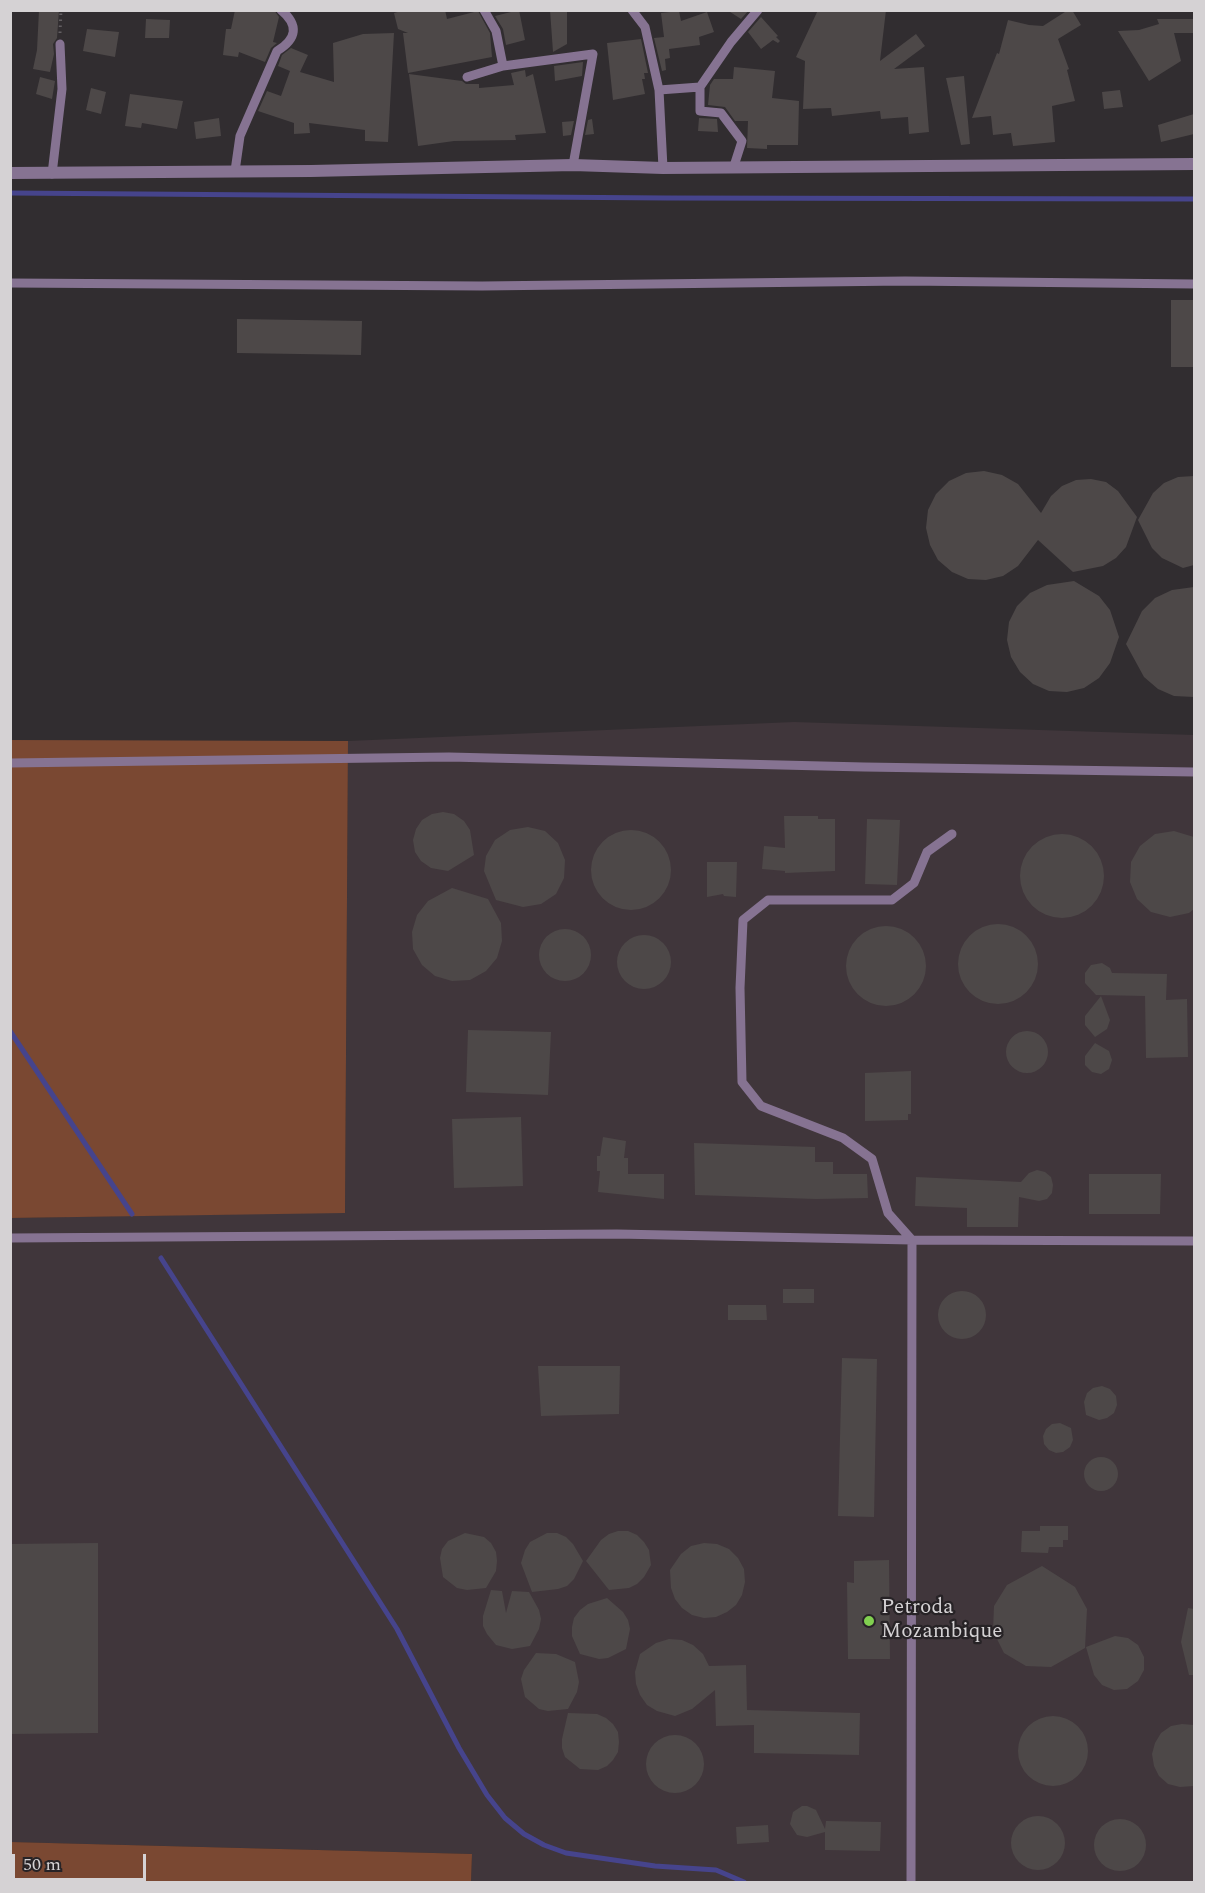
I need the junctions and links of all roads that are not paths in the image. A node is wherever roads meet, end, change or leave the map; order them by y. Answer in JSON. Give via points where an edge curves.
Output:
{"nodes":[{"id":1,"x":281,"y":10,"type":"edge"},
{"id":2,"x":484,"y":10,"type":"edge"},
{"id":3,"x":632,"y":10,"type":"edge"},
{"id":4,"x":758,"y":10,"type":"edge"},
{"id":5,"x":60,"y":44,"type":"road end"},
{"id":6,"x":503,"y":66,"type":"junction"},
{"id":7,"x":467,"y":77,"type":"dead end"},
{"id":8,"x":700,"y":87,"type":"junction"},
{"id":9,"x":659,"y":90,"type":"junction"},
{"id":10,"x":1194,"y":164,"type":"edge"},
{"id":11,"x":573,"y":165,"type":"junction"},
{"id":12,"x":734,"y":166,"type":"junction"},
{"id":13,"x":663,"y":168,"type":"junction"},
{"id":14,"x":235,"y":171,"type":"junction"},
{"id":15,"x":10,"y":173,"type":"edge"},
{"id":16,"x":52,"y":174,"type":"junction"},
{"id":17,"x":10,"y":283,"type":"edge"},
{"id":18,"x":1194,"y":284,"type":"edge"},
{"id":19,"x":10,"y":763,"type":"edge"},
{"id":20,"x":1194,"y":772,"type":"edge"},
{"id":21,"x":952,"y":834,"type":"dead end"},
{"id":22,"x":10,"y":1238,"type":"edge"},
{"id":23,"x":912,"y":1240,"type":"junction"},
{"id":24,"x":1194,"y":1241,"type":"edge"},
{"id":25,"x":911,"y":1882,"type":"edge"}],
"edges":[{"from":1,"to":14,"type":"lane","via":[[294,26],[292,34],[287,45],[277,51],[248,115],[240,136]]},
{"from":2,"to":6,"type":"lane","via":[[496,31]]},
{"from":3,"to":9,"type":"lane","via":[[645,27]]},
{"from":4,"to":8,"type":"lane","via":[[730,42]]},
{"from":5,"to":16,"type":"lane","via":[[62,89]]},
{"from":6,"to":7,"type":"lane"},
{"from":6,"to":11,"type":"lane","via":[[593,54]]},
{"from":8,"to":9,"type":"lane"},
{"from":8,"to":12,"type":"lane","via":[[700,111],[721,113],[742,141]]},
{"from":9,"to":13,"type":"lane"},
{"from":10,"to":12,"type":"street"},
{"from":11,"to":13,"type":"street"},
{"from":11,"to":14,"type":"street"},
{"from":12,"to":13,"type":"street"},
{"from":14,"to":16,"type":"street"},
{"from":15,"to":16,"type":"street"},
{"from":17,"to":18,"type":"lane"},
{"from":19,"to":20,"type":"lane","via":[[448,757]]},
{"from":21,"to":23,"type":"lane","via":[[927,852],[914,883],[892,900],[768,900],[743,920],[742,1082],[761,1106],[843,1138],[872,1160],[888,1213]]},
{"from":22,"to":23,"type":"lane","via":[[617,1234]]},
{"from":23,"to":24,"type":"lane"},
{"from":23,"to":25,"type":"lane"}]}
